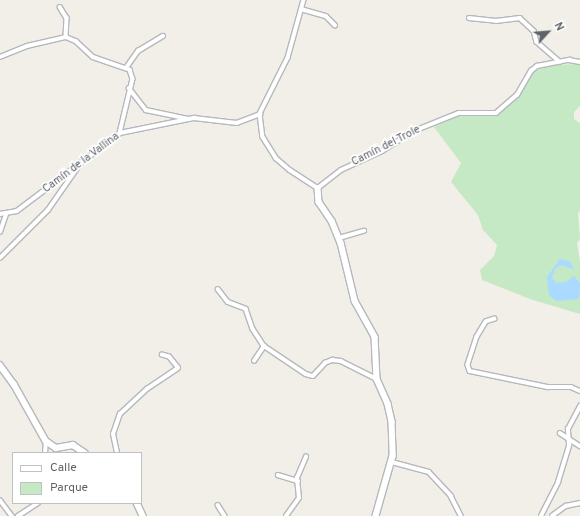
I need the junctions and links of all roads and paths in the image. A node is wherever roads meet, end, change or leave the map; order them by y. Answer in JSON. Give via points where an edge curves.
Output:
{"nodes":[{"id":1,"x":304,"y":0,"type":"edge"},
{"id":2,"x":60,"y":7,"type":"dead end"},
{"id":3,"x":301,"y":10,"type":"junction"},
{"id":4,"x":469,"y":18,"type":"dead end"},
{"id":5,"x":335,"y":25,"type":"dead end"},
{"id":6,"x":163,"y":36,"type":"dead end"},
{"id":7,"x":66,"y":37,"type":"junction"},
{"id":8,"x":0,"y":57,"type":"edge"},
{"id":9,"x":560,"y":62,"type":"junction"},
{"id":10,"x":580,"y":62,"type":"edge"},
{"id":11,"x":126,"y":68,"type":"junction"},
{"id":12,"x":130,"y":88,"type":"junction"},
{"id":13,"x":260,"y":114,"type":"junction"},
{"id":14,"x":189,"y":119,"type":"junction"},
{"id":15,"x":120,"y":133,"type":"junction"},
{"id":16,"x":79,"y":165,"type":"junction"},
{"id":17,"x":318,"y":188,"type":"junction"},
{"id":18,"x":0,"y":214,"type":"edge"},
{"id":19,"x":6,"y":215,"type":"junction"},
{"id":20,"x":0,"y":232,"type":"edge"},
{"id":21,"x":364,"y":232,"type":"dead end"},
{"id":22,"x":339,"y":238,"type":"junction"},
{"id":23,"x":0,"y":258,"type":"edge"},
{"id":24,"x":218,"y":289,"type":"dead end"},
{"id":25,"x":495,"y":319,"type":"dead end"},
{"id":26,"x":264,"y":346,"type":"junction"},
{"id":27,"x":162,"y":355,"type":"dead end"},
{"id":28,"x":254,"y":361,"type":"dead end"},
{"id":29,"x":0,"y":365,"type":"edge"},
{"id":30,"x":377,"y":380,"type":"junction"},
{"id":31,"x":580,"y":391,"type":"edge"},
{"id":32,"x":580,"y":406,"type":"edge"},
{"id":33,"x":560,"y":433,"type":"dead end"},
{"id":34,"x":568,"y":439,"type":"junction"},
{"id":35,"x":46,"y":441,"type":"junction"},
{"id":36,"x":580,"y":446,"type":"edge"},
{"id":37,"x":45,"y":452,"type":"edge"},
{"id":38,"x":83,"y":452,"type":"edge"},
{"id":39,"x":118,"y":452,"type":"edge"},
{"id":40,"x":306,"y":457,"type":"dead end"},
{"id":41,"x":392,"y":462,"type":"junction"},
{"id":42,"x":278,"y":475,"type":"dead end"},
{"id":43,"x":298,"y":481,"type":"junction"},
{"id":44,"x":0,"y":500,"type":"edge"},
{"id":45,"x":580,"y":503,"type":"edge"},
{"id":46,"x":36,"y":504,"type":"edge"},
{"id":47,"x":137,"y":504,"type":"edge"},
{"id":48,"x":218,"y":505,"type":"dead end"},
{"id":49,"x":12,"y":516,"type":"edge"},
{"id":50,"x":18,"y":516,"type":"edge"},
{"id":51,"x":142,"y":516,"type":"edge"},
{"id":52,"x":225,"y":516,"type":"edge"},
{"id":53,"x":286,"y":516,"type":"edge"},
{"id":54,"x":376,"y":516,"type":"edge"},
{"id":55,"x":461,"y":516,"type":"edge"},
{"id":56,"x":541,"y":516,"type":"edge"},
{"id":57,"x":552,"y":516,"type":"edge"}],
"edges":[{"from":1,"to":3,"type":"street"},
{"from":2,"to":7,"type":"street","via":[[67,18]]},
{"from":3,"to":5,"type":"street","via":[[326,16]]},
{"from":3,"to":13,"type":"street","via":[[288,58]]},
{"from":4,"to":9,"type":"street","via":[[496,21],[520,18],[534,31],[537,42]]},
{"from":6,"to":11,"type":"street","via":[[138,51]]},
{"from":7,"to":8,"type":"street","via":[[28,46]]},
{"from":7,"to":11,"type":"street","via":[[76,41],[93,57]]},
{"from":9,"to":10,"type":"street","name":"Camín del Trole"},
{"from":9,"to":17,"type":"street","name":"Camín del Trole","via":[[543,64],[531,71],[517,95],[496,113],[459,113],[414,130],[382,151],[340,170]]},
{"from":11,"to":12,"type":"street","via":[[133,77]]},
{"from":12,"to":14,"type":"street","via":[[146,110]]},
{"from":12,"to":15,"type":"street"},
{"from":13,"to":14,"type":"street","name":"Camín de la Vallina","via":[[237,123]]},
{"from":13,"to":17,"type":"street","via":[[263,137],[276,158]]},
{"from":14,"to":15,"type":"street","name":"Camín de la Vallina"},
{"from":15,"to":16,"type":"street","name":"Camín de la Vallina"},
{"from":16,"to":19,"type":"street","name":"Camín de la Vallina","via":[[17,211]]},
{"from":16,"to":23,"type":"street","via":[[48,210]]},
{"from":17,"to":22,"type":"street","via":[[319,202]]},
{"from":18,"to":19,"type":"street"},
{"from":19,"to":20,"type":"street"},
{"from":21,"to":22,"type":"street"},
{"from":22,"to":30,"type":"street","via":[[354,296],[375,336]]},
{"from":24,"to":26,"type":"street","via":[[228,302],[246,309],[253,329]]},
{"from":25,"to":31,"type":"street","via":[[486,322],[477,337],[468,366],[470,371],[534,385],[571,387]]},
{"from":26,"to":28,"type":"street"},
{"from":26,"to":30,"type":"street","via":[[311,376],[332,360],[348,364]]},
{"from":27,"to":39,"type":"street","via":[[170,357],[178,368],[147,389],[117,418],[113,434]]},
{"from":29,"to":35,"type":"street","via":[[14,384]]},
{"from":30,"to":41,"type":"street","via":[[388,404],[392,422]]},
{"from":32,"to":34,"type":"street","via":[[568,429]]},
{"from":33,"to":34,"type":"street"},
{"from":34,"to":36,"type":"street"},
{"from":34,"to":56,"type":"street","via":[[558,482]]},
{"from":35,"to":37,"type":"street"},
{"from":35,"to":38,"type":"street","via":[[56,448],[73,446]]},
{"from":40,"to":43,"type":"street"},
{"from":41,"to":54,"type":"street"},
{"from":41,"to":55,"type":"street","via":[[429,472],[451,496]]},
{"from":42,"to":43,"type":"street"},
{"from":43,"to":53,"type":"street","via":[[301,492],[299,498]]},
{"from":44,"to":49,"type":"street"},
{"from":45,"to":57,"type":"street","via":[[566,506]]},
{"from":46,"to":50,"type":"street"},
{"from":47,"to":51,"type":"street"},
{"from":48,"to":52,"type":"street"}]}
